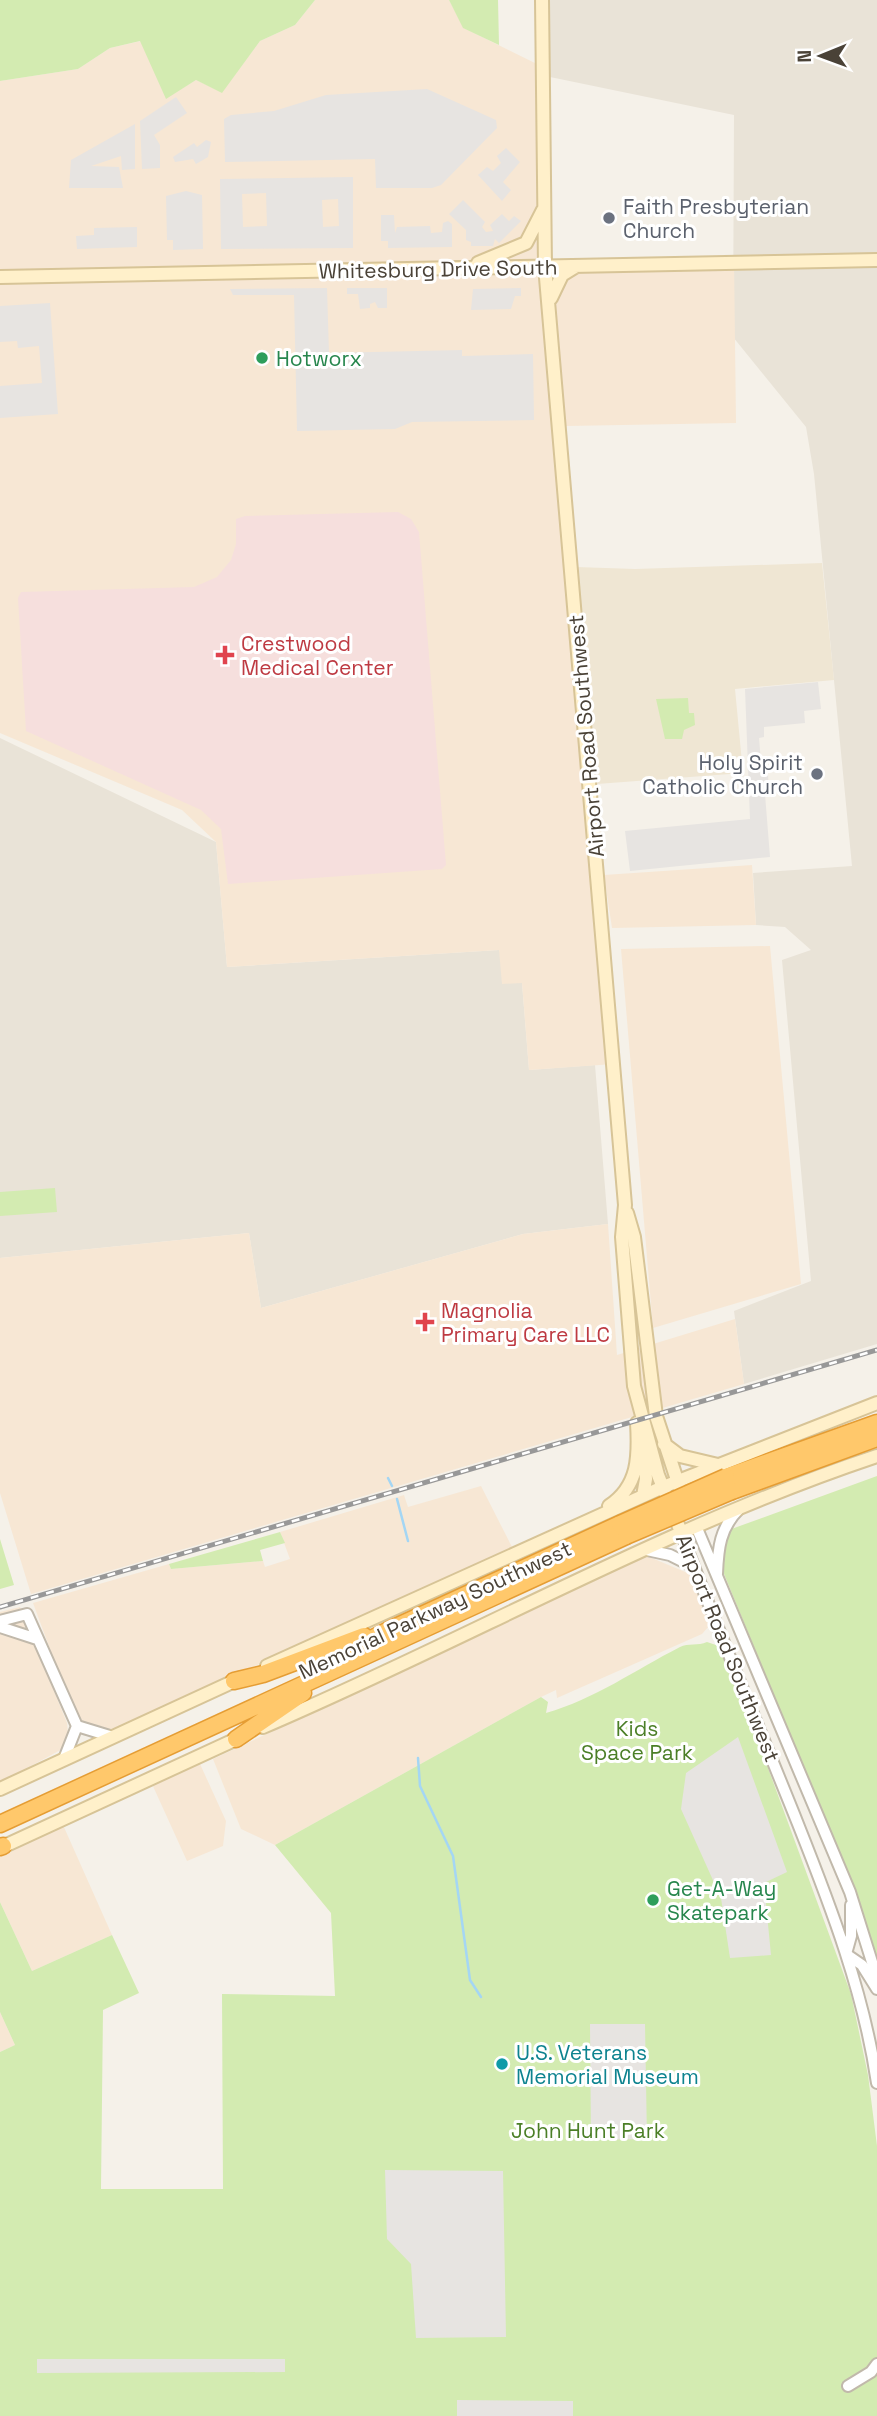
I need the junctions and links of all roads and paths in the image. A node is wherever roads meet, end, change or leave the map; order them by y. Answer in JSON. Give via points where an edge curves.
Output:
{"nodes":[{"id":1,"x":542,"y":0,"type":"edge"},
{"id":2,"x":545,"y":206,"type":"junction"},
{"id":3,"x":877,"y":260,"type":"edge"},
{"id":4,"x":545,"y":266,"type":"junction"},
{"id":5,"x":577,"y":266,"type":"junction"},
{"id":6,"x":464,"y":268,"type":"junction"},
{"id":7,"x":0,"y":277,"type":"edge"},
{"id":8,"x":549,"y":306,"type":"junction"},
{"id":9,"x":625,"y":1205,"type":"junction"},
{"id":10,"x":634,"y":1386,"type":"junction"},
{"id":11,"x":877,"y":1403,"type":"edge"},
{"id":12,"x":642,"y":1420,"type":"junction"},
{"id":13,"x":877,"y":1423,"type":"edge"},
{"id":14,"x":877,"y":1438,"type":"edge"},
{"id":15,"x":663,"y":1443,"type":"junction"},
{"id":16,"x":877,"y":1456,"type":"edge"},
{"id":17,"x":725,"y":1478,"type":"junction"},
{"id":18,"x":677,"y":1482,"type":"junction"},
{"id":19,"x":663,"y":1487,"type":"junction"},
{"id":20,"x":643,"y":1496,"type":"junction"},
{"id":21,"x":628,"y":1503,"type":"junction"},
{"id":22,"x":741,"y":1507,"type":"junction"},
{"id":23,"x":696,"y":1526,"type":"junction"},
{"id":24,"x":573,"y":1528,"type":"junction"},
{"id":25,"x":623,"y":1530,"type":"junction"},
{"id":26,"x":681,"y":1532,"type":"junction"},
{"id":27,"x":647,"y":1550,"type":"junction"},
{"id":28,"x":694,"y":1567,"type":"junction"},
{"id":29,"x":717,"y":1581,"type":"junction"},
{"id":30,"x":0,"y":1621,"type":"edge"},
{"id":31,"x":0,"y":1627,"type":"edge"},
{"id":32,"x":387,"y":1631,"type":"junction"},
{"id":33,"x":37,"y":1639,"type":"junction"},
{"id":34,"x":339,"y":1669,"type":"junction"},
{"id":35,"x":234,"y":1681,"type":"junction"},
{"id":36,"x":77,"y":1726,"type":"junction"},
{"id":37,"x":113,"y":1737,"type":"junction"},
{"id":38,"x":236,"y":1739,"type":"junction"},
{"id":39,"x":64,"y":1759,"type":"junction"},
{"id":40,"x":0,"y":1789,"type":"edge"},
{"id":41,"x":0,"y":1814,"type":"edge"},
{"id":42,"x":0,"y":1824,"type":"edge"},
{"id":43,"x":1,"y":1847,"type":"edge"},
{"id":44,"x":850,"y":1892,"type":"junction"},
{"id":45,"x":846,"y":1954,"type":"junction"},
{"id":46,"x":877,"y":1978,"type":"edge"},
{"id":47,"x":877,"y":1989,"type":"edge"},
{"id":48,"x":877,"y":2082,"type":"edge"},
{"id":49,"x":877,"y":2364,"type":"edge"},
{"id":50,"x":848,"y":2386,"type":"dead end"}],
"edges":[{"from":1,"to":2,"type":"main road","name":"Airport Road Southwest"},
{"from":2,"to":4,"type":"main road","name":"Airport Road Southwest"},
{"from":2,"to":6,"type":"main road","via":[[526,243]]},
{"from":3,"to":5,"type":"main road","name":"Whitesburg Drive South"},
{"from":4,"to":5,"type":"main road","name":"Whitesburg Drive South"},
{"from":4,"to":6,"type":"main road","name":"Whitesburg Drive South"},
{"from":4,"to":8,"type":"main road","name":"Airport Road Southwest"},
{"from":5,"to":8,"type":"main road","via":[[562,275]]},
{"from":6,"to":7,"type":"main road","name":"Whitesburg Drive South"},
{"from":8,"to":9,"type":"main road","name":"Airport Road Southwest"},
{"from":9,"to":10,"type":"main road","name":"Airport Road Southwest","via":[[622,1237]]},
{"from":9,"to":15,"type":"main road","name":"Airport Road Southwest","via":[[634,1237]]},
{"from":10,"to":12,"type":"main road","name":"Airport Road Southwest"},
{"from":10,"to":24,"type":"main road","via":[[638,1444],[634,1478],[615,1502]]},
{"from":11,"to":17,"type":"main road"},
{"from":12,"to":19,"type":"main road","name":"Airport Road Southwest"},
{"from":12,"to":20,"type":"main road"},
{"from":13,"to":17,"type":"highway","name":"Memorial Parkway Southwest"},
{"from":14,"to":17,"type":"highway","name":"Memorial Parkway Southwest"},
{"from":15,"to":17,"type":"main road"},
{"from":15,"to":18,"type":"main road","name":"Airport Road Southwest"},
{"from":16,"to":22,"type":"main road"},
{"from":17,"to":18,"type":"main road"},
{"from":17,"to":22,"type":"main road","via":[[709,1481],[712,1495],[722,1505]]},
{"from":17,"to":25,"type":"highway","name":"Memorial Parkway Southwest","bridge":true},
{"from":18,"to":19,"type":"main road"},
{"from":18,"to":23,"type":"main road","name":"Airport Road Southwest"},
{"from":19,"to":20,"type":"main road"},
{"from":19,"to":26,"type":"main road","name":"Airport Road Southwest"},
{"from":20,"to":21,"type":"main road"},
{"from":21,"to":24,"type":"main road"},
{"from":21,"to":27,"type":"main road","via":[[645,1508],[650,1518]]},
{"from":22,"to":23,"type":"main road"},
{"from":22,"to":29,"type":"street","via":[[722,1531]]},
{"from":23,"to":26,"type":"main road"},
{"from":23,"to":29,"type":"street","name":"Airport Road Southwest"},
{"from":24,"to":35,"type":"main road"},
{"from":25,"to":32,"type":"highway","name":"Memorial Parkway Southwest"},
{"from":25,"to":34,"type":"highway","name":"Memorial Parkway Southwest"},
{"from":26,"to":27,"type":"main road"},
{"from":26,"to":28,"type":"street","name":"Airport Road Southwest"},
{"from":27,"to":28,"type":"street"},
{"from":27,"to":38,"type":"main road"},
{"from":28,"to":45,"type":"street","name":"Airport Road Southwest"},
{"from":29,"to":44,"type":"street","name":"Airport Road Southwest"},
{"from":30,"to":33,"type":"street","via":[[27,1614]]},
{"from":31,"to":33,"type":"street"},
{"from":32,"to":35,"type":"highway","via":[[350,1639]]},
{"from":32,"to":41,"type":"highway","name":"Memorial Parkway Southwest"},
{"from":33,"to":36,"type":"street"},
{"from":34,"to":38,"type":"highway"},
{"from":34,"to":42,"type":"highway","name":"Memorial Parkway Southwest"},
{"from":35,"to":37,"type":"main road"},
{"from":36,"to":37,"type":"street"},
{"from":36,"to":39,"type":"street"},
{"from":37,"to":39,"type":"main road"},
{"from":38,"to":43,"type":"main road"},
{"from":39,"to":40,"type":"main road"},
{"from":44,"to":45,"type":"street","via":[[851,1936]]},
{"from":44,"to":46,"type":"street","name":"Airport Road Southwest"},
{"from":45,"to":47,"type":"street","via":[[862,1965]]},
{"from":45,"to":48,"type":"street","name":"Airport Road Southwest"},
{"from":49,"to":50,"type":"street"}]}
